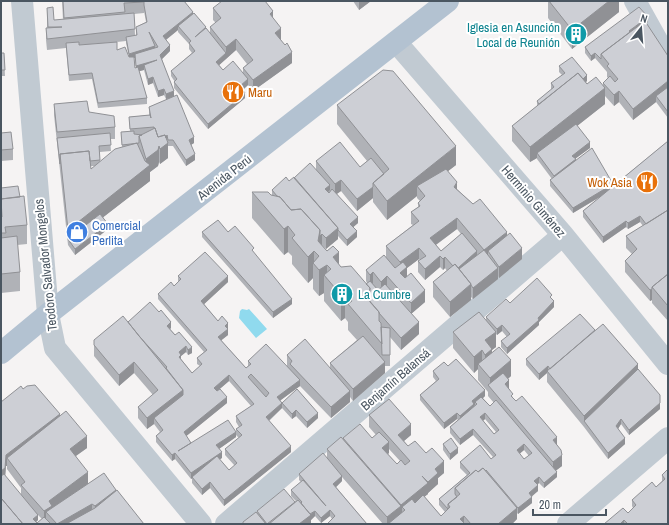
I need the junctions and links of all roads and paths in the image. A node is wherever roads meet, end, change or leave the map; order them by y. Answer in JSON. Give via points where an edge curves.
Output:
{"nodes":[{"id":1,"x":22,"y":1,"type":"edge"},
{"id":2,"x":448,"y":1,"type":"edge"},
{"id":3,"x":635,"y":1,"type":"edge"},
{"id":4,"x":396,"y":42,"type":"junction"},
{"id":5,"x":668,"y":60,"type":"edge"},
{"id":6,"x":564,"y":235,"type":"junction"},
{"id":7,"x":48,"y":314,"type":"junction"},
{"id":8,"x":1,"y":354,"type":"edge"},
{"id":9,"x":668,"y":364,"type":"edge"},
{"id":10,"x":668,"y":438,"type":"edge"},
{"id":11,"x":201,"y":524,"type":"edge"},
{"id":12,"x":226,"y":524,"type":"edge"},
{"id":13,"x":568,"y":524,"type":"edge"}],
"edges":[{"from":1,"to":7,"type":"street","name":"Teodoro Salvador Mongelos"},
{"from":2,"to":4,"type":"main road","name":"Avenida Perú"},
{"from":3,"to":5,"type":"street"},
{"from":4,"to":6,"type":"street","name":"Herminio Giménez"},
{"from":4,"to":7,"type":"main road","name":"Avenida Perú"},
{"from":6,"to":9,"type":"street","name":"Herminio Giménez"},
{"from":6,"to":12,"type":"street","name":"Benjamín Balansá"},
{"from":7,"to":8,"type":"main road","name":"Avenida Perú"},
{"from":7,"to":11,"type":"street","name":"Teodoro Salvador Mongelos","via":[[55,348]]},
{"from":10,"to":13,"type":"street"}]}
